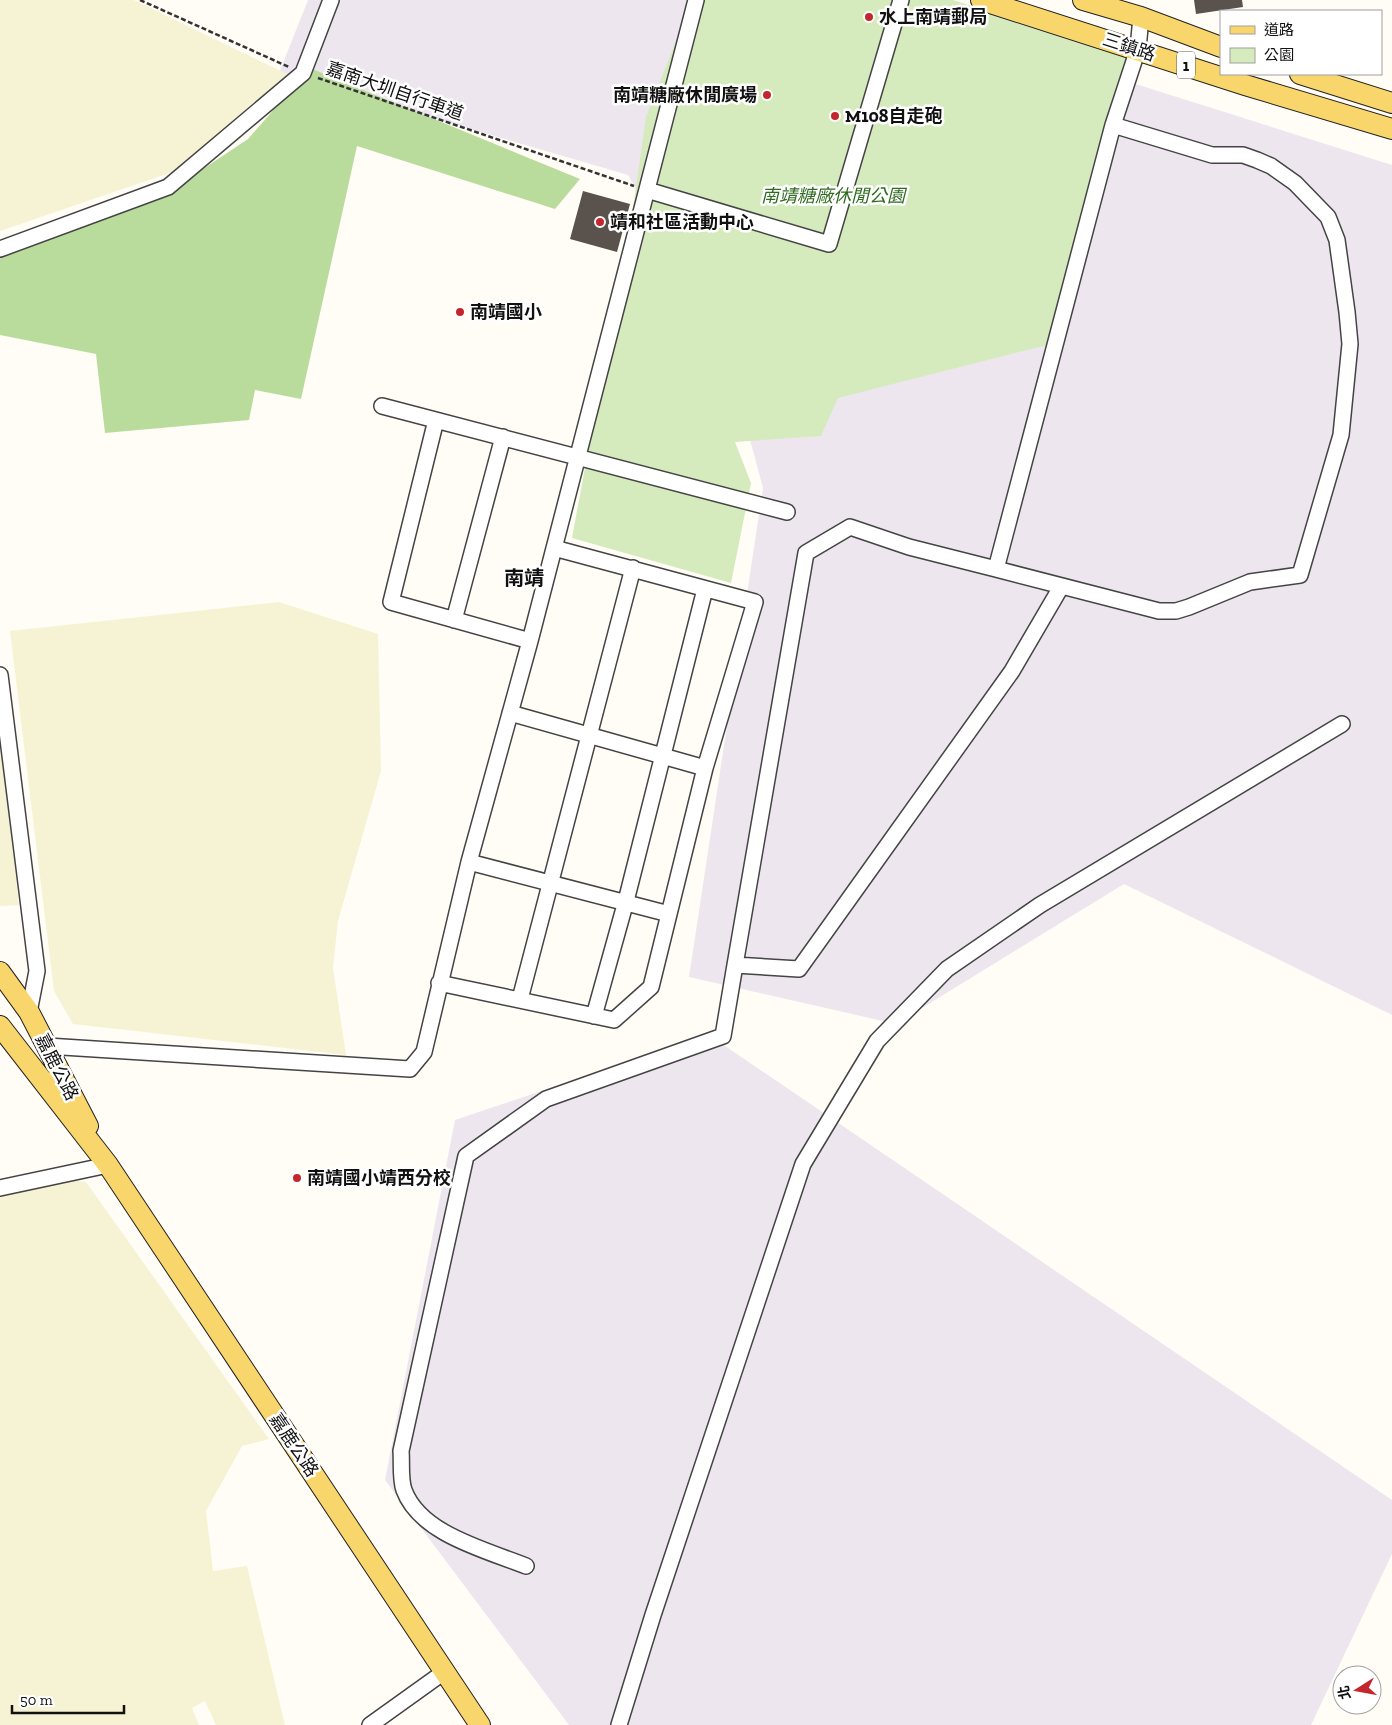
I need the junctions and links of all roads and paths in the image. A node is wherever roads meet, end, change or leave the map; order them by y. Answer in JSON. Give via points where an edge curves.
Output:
{"nodes":[{"id":1,"x":140,"y":0,"type":"edge"},
{"id":2,"x":332,"y":0,"type":"edge"},
{"id":3,"x":696,"y":0,"type":"edge"},
{"id":4,"x":901,"y":0,"type":"edge"},
{"id":5,"x":981,"y":0,"type":"edge"},
{"id":6,"x":1082,"y":0,"type":"edge"},
{"id":7,"x":1142,"y":17,"type":"junction"},
{"id":8,"x":1220,"y":47,"type":"edge"},
{"id":9,"x":1138,"y":49,"type":"junction"},
{"id":10,"x":303,"y":73,"type":"junction"},
{"id":11,"x":1303,"y":75,"type":"edge"},
{"id":12,"x":1392,"y":103,"type":"edge"},
{"id":13,"x":1113,"y":125,"type":"junction"},
{"id":14,"x":1392,"y":128,"type":"edge"},
{"id":15,"x":648,"y":190,"type":"junction"},
{"id":16,"x":0,"y":249,"type":"edge"},
{"id":17,"x":382,"y":406,"type":"dead end"},
{"id":18,"x":436,"y":420,"type":"junction"},
{"id":19,"x":503,"y":437,"type":"junction"},
{"id":20,"x":578,"y":456,"type":"junction"},
{"id":21,"x":787,"y":512,"type":"dead end"},
{"id":22,"x":554,"y":548,"type":"junction"},
{"id":23,"x":633,"y":568,"type":"junction"},
{"id":24,"x":996,"y":569,"type":"junction"},
{"id":25,"x":1061,"y":587,"type":"junction"},
{"id":26,"x":705,"y":589,"type":"junction"},
{"id":27,"x":454,"y":620,"type":"junction"},
{"id":28,"x":530,"y":641,"type":"junction"},
{"id":29,"x":0,"y":675,"type":"edge"},
{"id":30,"x":510,"y":713,"type":"junction"},
{"id":31,"x":1342,"y":724,"type":"dead end"},
{"id":32,"x":590,"y":735,"type":"junction"},
{"id":33,"x":663,"y":756,"type":"junction"},
{"id":34,"x":705,"y":768,"type":"junction"},
{"id":35,"x":469,"y":862,"type":"junction"},
{"id":36,"x":549,"y":882,"type":"junction"},
{"id":37,"x":626,"y":902,"type":"junction"},
{"id":38,"x":669,"y":914,"type":"junction"},
{"id":39,"x":735,"y":965,"type":"junction"},
{"id":40,"x":0,"y":972,"type":"edge"},
{"id":41,"x":439,"y":982,"type":"junction"},
{"id":42,"x":520,"y":999,"type":"junction"},
{"id":43,"x":29,"y":1012,"type":"junction"},
{"id":44,"x":594,"y":1016,"type":"junction"},
{"id":45,"x":0,"y":1026,"type":"edge"},
{"id":46,"x":47,"y":1046,"type":"junction"},
{"id":47,"x":108,"y":1165,"type":"junction"},
{"id":48,"x":0,"y":1188,"type":"edge"},
{"id":49,"x":526,"y":1566,"type":"dead end"},
{"id":50,"x":444,"y":1672,"type":"junction"},
{"id":51,"x":370,"y":1725,"type":"edge"},
{"id":52,"x":480,"y":1725,"type":"edge"},
{"id":53,"x":619,"y":1725,"type":"edge"}],
"edges":[{"from":1,"to":10,"type":"path","name":"嘉南大圳自行車道"},
{"from":2,"to":10,"type":"lane"},
{"from":3,"to":15,"type":"lane"},
{"from":4,"to":15,"type":"lane","via":[[829,244]]},
{"from":5,"to":9,"type":"main road","name":"三鎮路","number":"1"},
{"from":6,"to":7,"type":"main road","name":"三鎮路","number":"1"},
{"from":7,"to":8,"type":"main road","name":"三鎮路","number":"1"},
{"from":7,"to":9,"type":"lane"},
{"from":9,"to":13,"type":"lane"},
{"from":9,"to":14,"type":"main road","name":"三鎮路","number":"1","via":[[1245,85]]},
{"from":10,"to":15,"type":"path","name":"嘉南大圳自行車道"},
{"from":10,"to":16,"type":"lane","via":[[168,187]]},
{"from":11,"to":12,"type":"main road"},
{"from":13,"to":24,"type":"lane"},
{"from":13,"to":25,"type":"lane","via":[[1212,155],[1243,155],[1257,160],[1296,183],[1328,217],[1337,240],[1350,344],[1341,435],[1300,575],[1250,582],[1176,611],[1159,611]]},
{"from":15,"to":20,"type":"lane"},
{"from":17,"to":18,"type":"lane"},
{"from":18,"to":19,"type":"lane"},
{"from":18,"to":27,"type":"lane","via":[[391,602]]},
{"from":19,"to":20,"type":"lane"},
{"from":19,"to":27,"type":"lane"},
{"from":20,"to":21,"type":"lane"},
{"from":20,"to":22,"type":"lane"},
{"from":22,"to":23,"type":"lane"},
{"from":22,"to":28,"type":"lane"},
{"from":23,"to":26,"type":"lane"},
{"from":23,"to":32,"type":"lane"},
{"from":24,"to":25,"type":"lane"},
{"from":24,"to":39,"type":"lane","via":[[909,547],[850,527],[806,553]]},
{"from":25,"to":39,"type":"lane","via":[[1012,671],[799,969]]},
{"from":26,"to":33,"type":"lane"},
{"from":26,"to":34,"type":"lane","via":[[754,602]]},
{"from":27,"to":28,"type":"lane"},
{"from":28,"to":30,"type":"lane"},
{"from":29,"to":43,"type":"lane","via":[[37,971]]},
{"from":30,"to":32,"type":"lane"},
{"from":30,"to":35,"type":"lane"},
{"from":31,"to":53,"type":"lane","via":[[1040,905],[947,969],[876,1041],[803,1164]]},
{"from":32,"to":33,"type":"lane"},
{"from":32,"to":36,"type":"lane"},
{"from":33,"to":34,"type":"lane"},
{"from":33,"to":37,"type":"lane"},
{"from":34,"to":38,"type":"lane"},
{"from":35,"to":36,"type":"lane"},
{"from":35,"to":41,"type":"lane"},
{"from":36,"to":37,"type":"lane"},
{"from":36,"to":42,"type":"lane"},
{"from":37,"to":38,"type":"lane"},
{"from":37,"to":44,"type":"lane"},
{"from":38,"to":44,"type":"lane","via":[[651,987],[614,1020]]},
{"from":39,"to":49,"type":"lane","via":[[723,1036],[546,1099],[466,1156],[401,1451],[404,1490],[422,1518],[437,1529]]},
{"from":40,"to":43,"type":"main road","name":"嘉鹿公路"},
{"from":41,"to":42,"type":"lane"},
{"from":41,"to":46,"type":"lane","via":[[424,1052],[410,1069]]},
{"from":42,"to":44,"type":"lane"},
{"from":43,"to":46,"type":"main road","name":"嘉鹿公路"},
{"from":45,"to":47,"type":"main road","name":"嘉鹿公路"},
{"from":46,"to":47,"type":"main road","name":"嘉鹿公路"},
{"from":47,"to":48,"type":"lane"},
{"from":47,"to":50,"type":"main road","name":"嘉鹿公路"},
{"from":50,"to":51,"type":"lane"},
{"from":50,"to":52,"type":"main road","name":"嘉鹿公路"}]}
